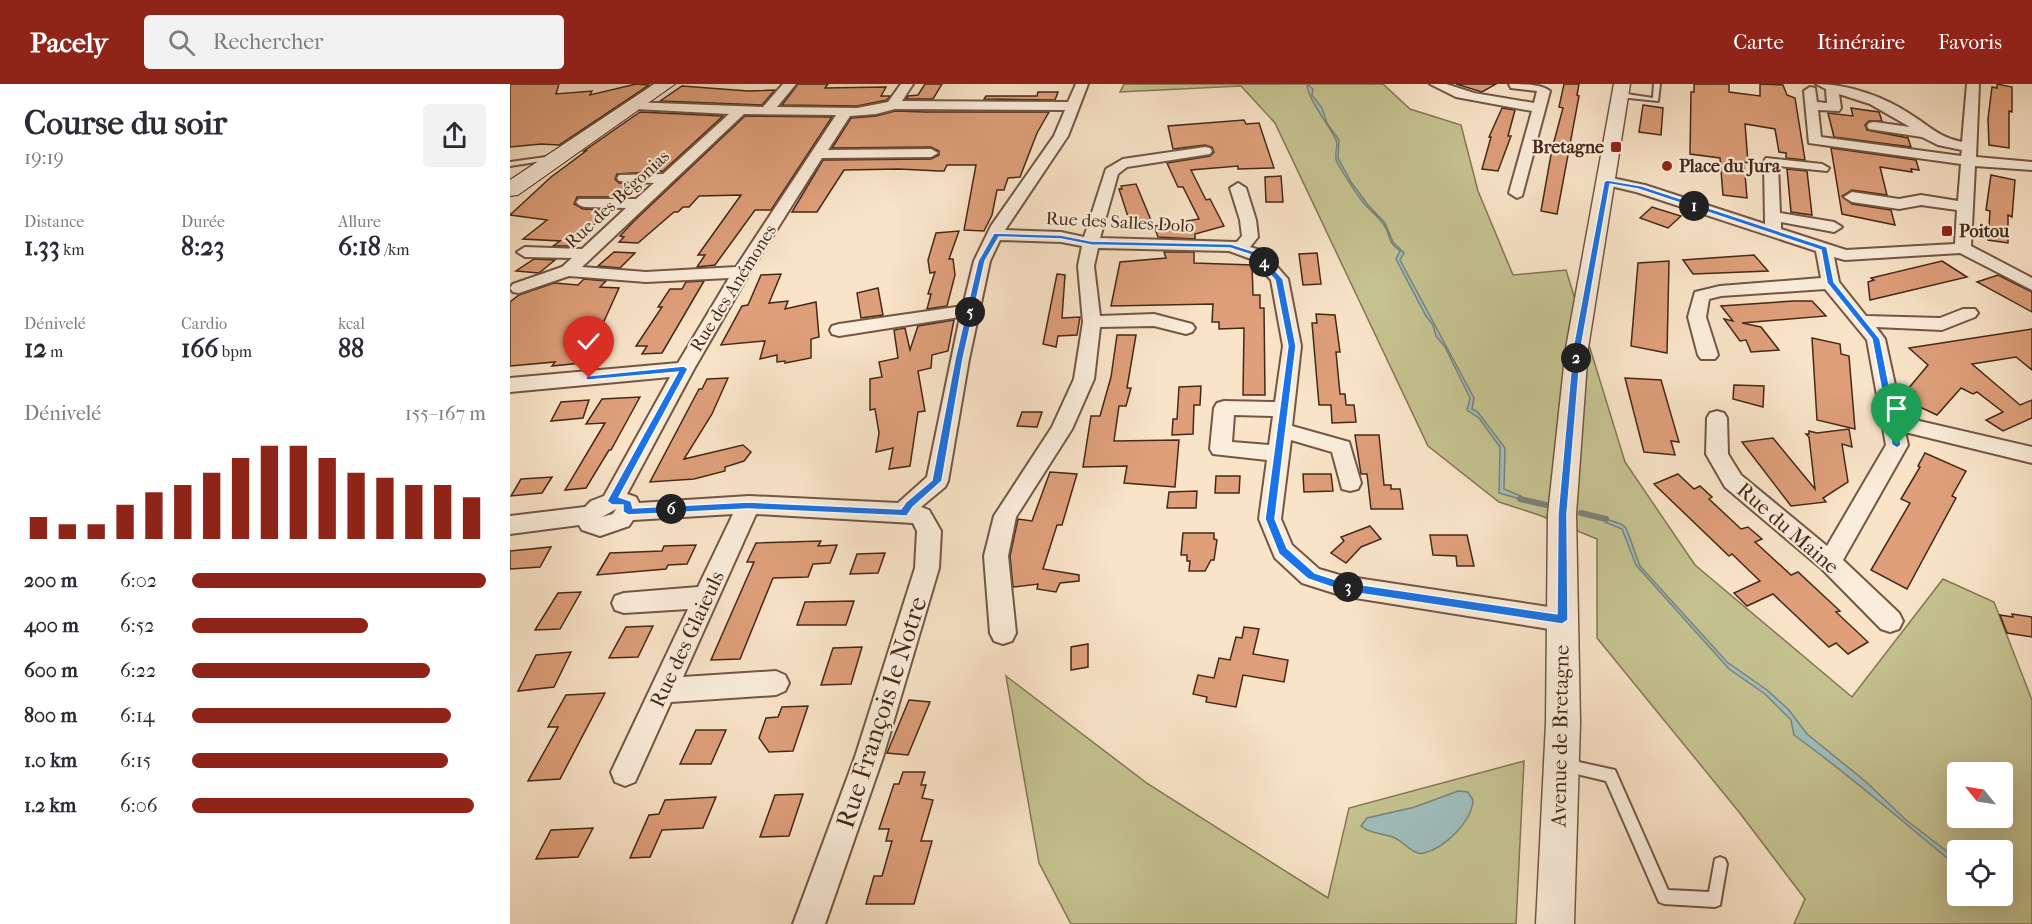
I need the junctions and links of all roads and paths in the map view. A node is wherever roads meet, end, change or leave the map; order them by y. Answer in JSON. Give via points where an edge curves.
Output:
{"nodes":[{"id":1,"x":666,"y":84,"type":"edge"},
{"id":2,"x":789,"y":84,"type":"edge"},
{"id":3,"x":907,"y":84,"type":"edge"},
{"id":4,"x":1082,"y":84,"type":"edge"},
{"id":5,"x":1436,"y":84,"type":"edge"},
{"id":6,"x":1515,"y":84,"type":"edge"},
{"id":7,"x":1657,"y":84,"type":"edge"},
{"id":8,"x":1809,"y":84,"type":"edge"},
{"id":9,"x":1973,"y":84,"type":"edge"},
{"id":10,"x":1827,"y":85,"type":"edge"},
{"id":11,"x":1621,"y":90,"type":"edge"},
{"id":12,"x":1508,"y":102,"type":"junction"},
{"id":13,"x":634,"y":105,"type":"junction"},
{"id":14,"x":893,"y":105,"type":"junction"},
{"id":15,"x":1811,"y":105,"type":"junction"},
{"id":16,"x":1072,"y":106,"type":"junction"},
{"id":17,"x":1538,"y":108,"type":"junction"},
{"id":18,"x":740,"y":111,"type":"junction"},
{"id":19,"x":766,"y":111,"type":"junction"},
{"id":20,"x":846,"y":111,"type":"junction"},
{"id":21,"x":1874,"y":126,"type":"dead end"},
{"id":22,"x":1927,"y":134,"type":"junction"},
{"id":23,"x":1205,"y":151,"type":"dead end"},
{"id":24,"x":932,"y":153,"type":"dead end"},
{"id":25,"x":818,"y":154,"type":"junction"},
{"id":26,"x":1968,"y":154,"type":"junction"},
{"id":27,"x":556,"y":158,"type":"junction"},
{"id":28,"x":510,"y":164,"type":"edge"},
{"id":29,"x":2032,"y":166,"type":"edge"},
{"id":30,"x":1822,"y":168,"type":"dead end"},
{"id":31,"x":624,"y":178,"type":"dead end"},
{"id":32,"x":667,"y":180,"type":"junction"},
{"id":33,"x":1607,"y":182,"type":"junction"},
{"id":34,"x":1238,"y":188,"type":"dead end"},
{"id":35,"x":510,"y":190,"type":"edge"},
{"id":36,"x":1517,"y":193,"type":"dead end"},
{"id":37,"x":1852,"y":198,"type":"dead end"},
{"id":38,"x":584,"y":202,"type":"dead end"},
{"id":39,"x":641,"y":204,"type":"junction"},
{"id":40,"x":1965,"y":207,"type":"junction"},
{"id":41,"x":1773,"y":224,"type":"junction"},
{"id":42,"x":1834,"y":227,"type":"dead end"},
{"id":43,"x":997,"y":234,"type":"junction"},
{"id":44,"x":1091,"y":243,"type":"junction"},
{"id":45,"x":1963,"y":248,"type":"junction"},
{"id":46,"x":1240,"y":249,"type":"junction"},
{"id":47,"x":1824,"y":249,"type":"junction"},
{"id":48,"x":525,"y":252,"type":"dead end"},
{"id":49,"x":587,"y":254,"type":"junction"},
{"id":50,"x":1845,"y":255,"type":"junction"},
{"id":51,"x":568,"y":271,"type":"junction"},
{"id":52,"x":741,"y":272,"type":"junction"},
{"id":53,"x":1830,"y":283,"type":"junction"},
{"id":54,"x":2032,"y":285,"type":"edge"},
{"id":55,"x":519,"y":288,"type":"dead end"},
{"id":56,"x":970,"y":310,"type":"junction"},
{"id":57,"x":1969,"y":313,"type":"dead end"},
{"id":58,"x":1863,"y":321,"type":"junction"},
{"id":59,"x":1092,"y":322,"type":"junction"},
{"id":60,"x":1186,"y":328,"type":"dead end"},
{"id":61,"x":839,"y":330,"type":"dead end"},
{"id":62,"x":1708,"y":355,"type":"dead end"},
{"id":63,"x":684,"y":369,"type":"junction"},
{"id":64,"x":510,"y":385,"type":"edge"},
{"id":65,"x":1717,"y":418,"type":"dead end"},
{"id":66,"x":1283,"y":419,"type":"junction"},
{"id":67,"x":1892,"y":422,"type":"junction"},
{"id":68,"x":1279,"y":453,"type":"junction"},
{"id":69,"x":2032,"y":454,"type":"edge"},
{"id":70,"x":1350,"y":483,"type":"dead end"},
{"id":71,"x":748,"y":505,"type":"junction"},
{"id":72,"x":620,"y":506,"type":"junction"},
{"id":73,"x":902,"y":513,"type":"junction"},
{"id":74,"x":510,"y":525,"type":"edge"},
{"id":75,"x":1830,"y":562,"type":"junction"},
{"id":76,"x":706,"y":597,"type":"junction"},
{"id":77,"x":624,"y":603,"type":"dead end"},
{"id":78,"x":1562,"y":620,"type":"junction"},
{"id":79,"x":1890,"y":621,"type":"dead end"},
{"id":80,"x":1003,"y":633,"type":"dead end"},
{"id":81,"x":776,"y":683,"type":"dead end"},
{"id":82,"x":663,"y":690,"type":"junction"},
{"id":83,"x":1561,"y":764,"type":"junction"},
{"id":84,"x":625,"y":772,"type":"dead end"},
{"id":85,"x":1720,"y":864,"type":"dead end"},
{"id":86,"x":809,"y":924,"type":"edge"},
{"id":87,"x":1555,"y":924,"type":"edge"}],
"edges":[{"from":1,"to":13,"type":"main road"},
{"from":2,"to":19,"type":"street"},
{"from":3,"to":14,"type":"street"},
{"from":4,"to":16,"type":"street"},
{"from":5,"to":12,"type":"street","via":[[1472,97]]},
{"from":6,"to":12,"type":"street"},
{"from":6,"to":17,"type":"street","via":[[1544,91]]},
{"from":7,"to":11,"type":"lane","via":[[1656,100]]},
{"from":8,"to":15,"type":"street"},
{"from":9,"to":26,"type":"street"},
{"from":10,"to":15,"type":"street","via":[[1834,108]]},
{"from":10,"to":22,"type":"street","via":[[1875,101],[1908,118]]},
{"from":11,"to":33,"type":"street","name":"Avenue de Bretagne"},
{"from":12,"to":17,"type":"street"},
{"from":13,"to":18,"type":"street"},
{"from":13,"to":27,"type":"main road"},
{"from":14,"to":16,"type":"street"},
{"from":14,"to":20,"type":"street"},
{"from":15,"to":26,"type":"street","via":[[1814,140]]},
{"from":16,"to":43,"type":"street","via":[[1061,136],[999,225]]},
{"from":17,"to":36,"type":"street"},
{"from":18,"to":19,"type":"street"},
{"from":18,"to":32,"type":"street","name":"Rue des Bégonias"},
{"from":19,"to":20,"type":"street"},
{"from":20,"to":25,"type":"street","name":"Rue des Anémones"},
{"from":21,"to":22,"type":"street"},
{"from":22,"to":26,"type":"street"},
{"from":23,"to":44,"type":"street","via":[[1123,163],[1111,172]]},
{"from":24,"to":25,"type":"street"},
{"from":25,"to":52,"type":"street","name":"Rue des Anémones"},
{"from":26,"to":29,"type":"street"},
{"from":26,"to":40,"type":"street"},
{"from":27,"to":28,"type":"lane"},
{"from":27,"to":35,"type":"main road"},
{"from":30,"to":41,"type":"street","via":[[1770,155]]},
{"from":31,"to":32,"type":"street"},
{"from":32,"to":39,"type":"street","name":"Rue des Bégonias"},
{"from":33,"to":41,"type":"street"},
{"from":33,"to":78,"type":"street","name":"Avenue de Bretagne","via":[[1577,348],[1563,514]]},
{"from":34,"to":46,"type":"street","via":[[1250,237]]},
{"from":37,"to":40,"type":"street"},
{"from":38,"to":39,"type":"street"},
{"from":39,"to":49,"type":"street","name":"Rue des Bégonias"},
{"from":40,"to":45,"type":"street"},
{"from":41,"to":42,"type":"street"},
{"from":41,"to":47,"type":"street"},
{"from":43,"to":44,"type":"street","name":"Rue des Salles Dolo","via":[[1061,237]]},
{"from":43,"to":56,"type":"street","via":[[982,261]]},
{"from":44,"to":46,"type":"street","name":"Rue des Salles Dolo"},
{"from":44,"to":59,"type":"street","via":[[1086,266]]},
{"from":45,"to":50,"type":"street"},
{"from":45,"to":54,"type":"street"},
{"from":46,"to":66,"type":"street","via":[[1257,255],[1279,279],[1292,346]]},
{"from":47,"to":50,"type":"street"},
{"from":47,"to":53,"type":"street"},
{"from":48,"to":49,"type":"street"},
{"from":49,"to":51,"type":"street","name":"Rue des Bégonias"},
{"from":50,"to":53,"type":"street"},
{"from":51,"to":52,"type":"street","name":"Rue des Bégonias","via":[[646,277]]},
{"from":51,"to":55,"type":"street"},
{"from":52,"to":63,"type":"street","name":"Rue des Anémones"},
{"from":53,"to":58,"type":"street"},
{"from":53,"to":62,"type":"street","via":[[1720,291],[1701,296],[1697,317]]},
{"from":56,"to":61,"type":"street"},
{"from":56,"to":73,"type":"street","via":[[937,481]]},
{"from":57,"to":58,"type":"street","via":[[1942,324]]},
{"from":58,"to":67,"type":"street","via":[[1876,339]]},
{"from":59,"to":60,"type":"street","via":[[1154,320]]},
{"from":59,"to":80,"type":"street","via":[[1084,379],[1062,429],[1005,516],[996,556]]},
{"from":63,"to":64,"type":"street"},
{"from":63,"to":72,"type":"street","name":"Rue des Anémones"},
{"from":65,"to":75,"type":"street","name":"Rue du Maine","via":[[1717,454],[1732,481]]},
{"from":66,"to":68,"type":"street"},
{"from":66,"to":68,"type":"street","via":[[1224,408],[1221,449]]},
{"from":66,"to":70,"type":"street","via":[[1342,447]]},
{"from":67,"to":69,"type":"street"},
{"from":67,"to":75,"type":"street","via":[[1897,445]]},
{"from":68,"to":78,"type":"street","via":[[1270,519],[1283,551],[1311,576],[1343,586]]},
{"from":71,"to":72,"type":"street"},
{"from":71,"to":73,"type":"street"},
{"from":71,"to":76,"type":"street","name":"Rue des Glaieuls"},
{"from":72,"to":74,"type":"street","via":[[597,508],[591,515]]},
{"from":73,"to":86,"type":"street","name":"Rue François le Notre","via":[[921,516],[929,531],[927,568],[869,757]]},
{"from":75,"to":79,"type":"street","name":"Rue du Maine"},
{"from":76,"to":77,"type":"street"},
{"from":76,"to":82,"type":"street","name":"Rue des Glaieuls"},
{"from":78,"to":83,"type":"street","name":"Avenue de Bretagne"},
{"from":81,"to":82,"type":"street"},
{"from":82,"to":84,"type":"street","name":"Rue des Glaieuls"},
{"from":83,"to":85,"type":"lane","via":[[1610,775],[1664,897],[1715,900]]},
{"from":83,"to":87,"type":"street","name":"Avenue de Bretagne"}]}
